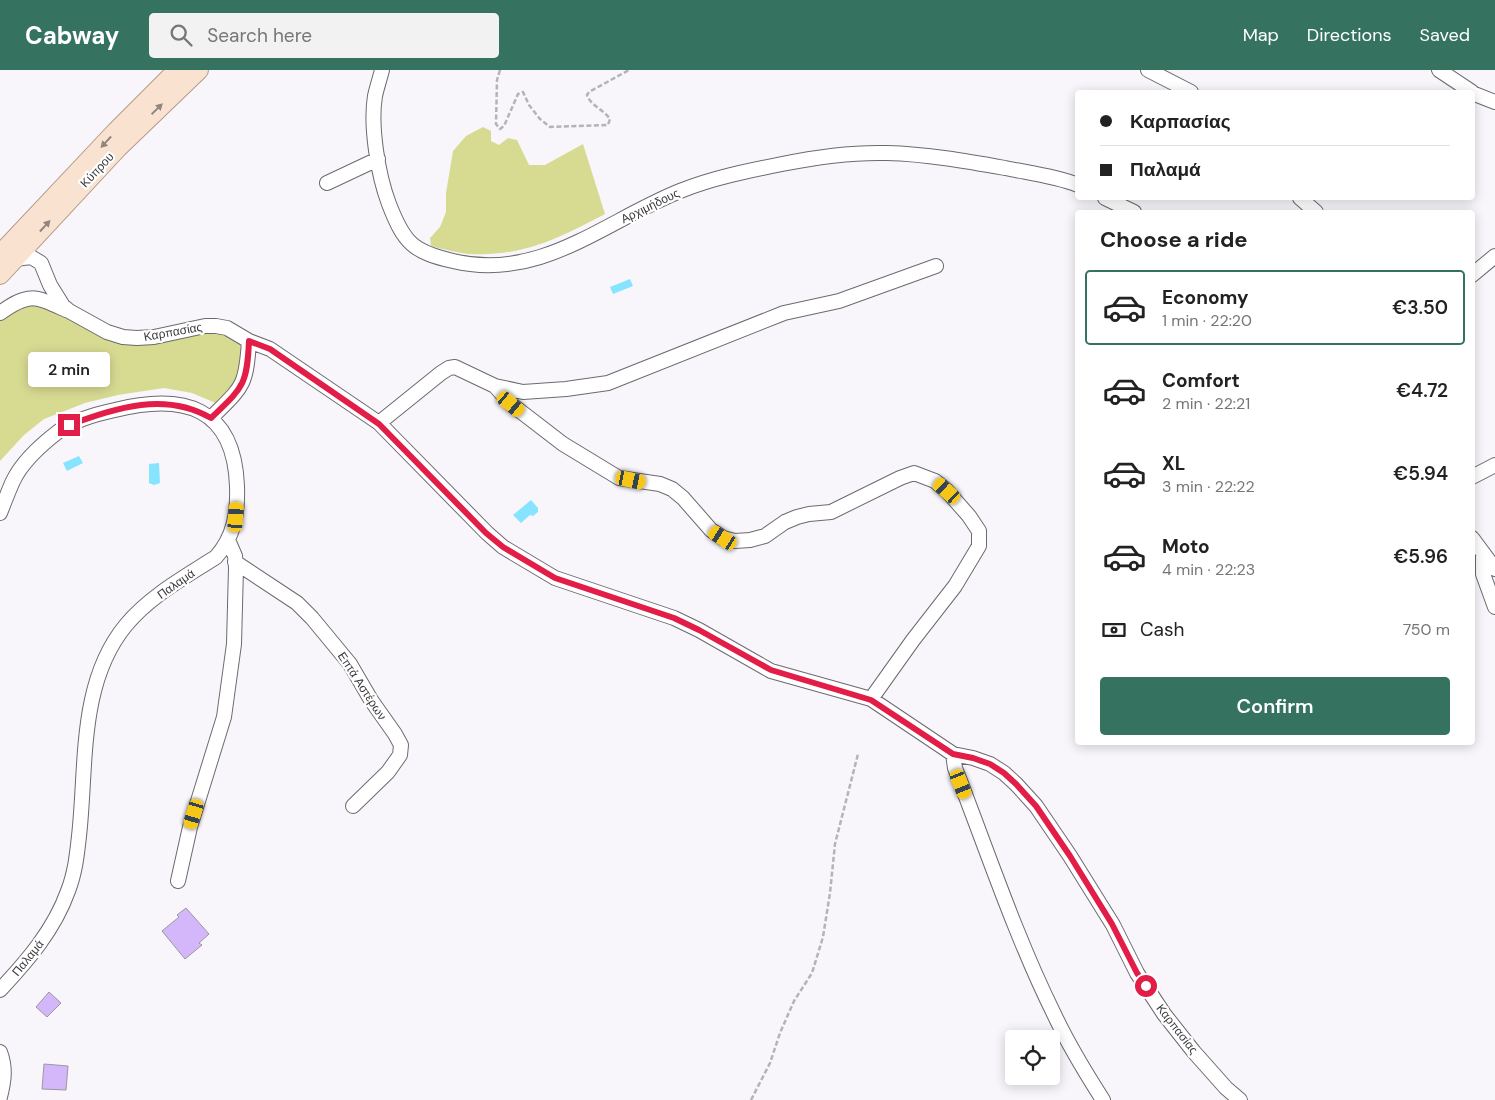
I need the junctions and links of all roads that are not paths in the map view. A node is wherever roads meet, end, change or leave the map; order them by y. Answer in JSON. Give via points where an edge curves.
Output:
{"nodes":[{"id":1,"x":177,"y":70,"type":"edge"},
{"id":2,"x":199,"y":70,"type":"edge"},
{"id":3,"x":382,"y":70,"type":"edge"},
{"id":4,"x":1148,"y":70,"type":"edge"},
{"id":5,"x":1439,"y":70,"type":"edge"},
{"id":6,"x":1187,"y":90,"type":"edge"},
{"id":7,"x":1468,"y":90,"type":"edge"},
{"id":8,"x":1475,"y":94,"type":"edge"},
{"id":9,"x":1495,"y":102,"type":"edge"},
{"id":10,"x":378,"y":159,"type":"junction"},
{"id":11,"x":327,"y":183,"type":"dead end"},
{"id":12,"x":1075,"y":184,"type":"edge"},
{"id":13,"x":1109,"y":200,"type":"edge"},
{"id":14,"x":1302,"y":200,"type":"edge"},
{"id":15,"x":1130,"y":210,"type":"edge"},
{"id":16,"x":1314,"y":210,"type":"edge"},
{"id":17,"x":8,"y":256,"type":"edge"},
{"id":18,"x":1495,"y":256,"type":"edge"},
{"id":19,"x":936,"y":266,"type":"dead end"},
{"id":20,"x":1475,"y":272,"type":"edge"},
{"id":21,"x":0,"y":275,"type":"edge"},
{"id":22,"x":69,"y":311,"type":"junction"},
{"id":23,"x":0,"y":314,"type":"edge"},
{"id":24,"x":249,"y":341,"type":"junction"},
{"id":25,"x":495,"y":386,"type":"junction"},
{"id":26,"x":211,"y":418,"type":"junction"},
{"id":27,"x":379,"y":424,"type":"junction"},
{"id":28,"x":1495,"y":465,"type":"edge"},
{"id":29,"x":1475,"y":476,"type":"edge"},
{"id":30,"x":0,"y":513,"type":"edge"},
{"id":31,"x":228,"y":540,"type":"junction"},
{"id":32,"x":1475,"y":542,"type":"edge"},
{"id":33,"x":1483,"y":553,"type":"junction"},
{"id":34,"x":235,"y":562,"type":"junction"},
{"id":35,"x":1495,"y":569,"type":"edge"},
{"id":36,"x":1495,"y":607,"type":"edge"},
{"id":37,"x":871,"y":700,"type":"junction"},
{"id":38,"x":953,"y":754,"type":"junction"},
{"id":39,"x":354,"y":806,"type":"dead end"},
{"id":40,"x":178,"y":881,"type":"dead end"},
{"id":41,"x":0,"y":990,"type":"edge"},
{"id":42,"x":0,"y":1052,"type":"edge"},
{"id":43,"x":0,"y":1097,"type":"edge"},
{"id":44,"x":1103,"y":1100,"type":"edge"},
{"id":45,"x":1240,"y":1100,"type":"edge"}],
"edges":[{"from":1,"to":17,"type":"main road","name":"Κύπρου","one_way":true,"via":[[121,125]]},
{"from":17,"to":2,"type":"main road","name":"Κύπρου","one_way":true},
{"from":3,"to":10,"type":"street","name":"Αρχιμήδους","via":[[375,96]]},
{"from":4,"to":6,"type":"street"},
{"from":5,"to":7,"type":"street"},
{"from":8,"to":9,"type":"street"},
{"from":10,"to":11,"type":"street"},
{"from":10,"to":12,"type":"street","name":"Αρχιμήδους","via":[[385,194],[397,226],[408,242],[423,252],[442,258],[497,266],[552,254],[645,207],[716,179],[826,157],[888,153],[944,158]]},
{"from":13,"to":15,"type":"street"},
{"from":14,"to":16,"type":"street"},
{"from":17,"to":21,"type":"main road","name":"Κύπρου"},
{"from":17,"to":22,"type":"street","name":"Καρπασίας","via":[[31,257],[41,263],[56,295]]},
{"from":18,"to":20,"type":"street"},
{"from":19,"to":25,"type":"street","via":[[838,301],[784,313],[608,383],[523,392]]},
{"from":22,"to":23,"type":"street","name":"Καρπασίας","via":[[39,299],[27,298]]},
{"from":22,"to":24,"type":"street","name":"Καρπασίας","via":[[122,337],[154,337],[216,326],[227,328]]},
{"from":24,"to":26,"type":"street","via":[[242,385]]},
{"from":24,"to":27,"type":"street","name":"Καρπασίας","via":[[270,349]]},
{"from":25,"to":27,"type":"street","via":[[455,367],[449,368]]},
{"from":25,"to":37,"type":"street","via":[[511,404],[563,444],[619,478],[672,489],[711,530],[735,541],[765,536],[797,517],[831,512],[914,473],[935,481],[947,491],[979,531],[979,546],[955,586]]},
{"from":26,"to":30,"type":"street","name":"Παλαμά","via":[[181,405],[154,403],[110,411],[69,425],[37,450],[24,466],[14,480]]},
{"from":26,"to":31,"type":"street","name":"Παλαμά","via":[[228,439],[236,468],[236,517]]},
{"from":27,"to":37,"type":"street","name":"Καρπασίας","via":[[486,533],[555,578],[674,618],[771,670]]},
{"from":28,"to":29,"type":"street"},
{"from":31,"to":34,"type":"street"},
{"from":31,"to":41,"type":"street","name":"Παλαμά","via":[[216,557],[147,604],[112,645],[93,690],[76,857],[69,890],[52,927]]},
{"from":32,"to":33,"type":"street"},
{"from":33,"to":35,"type":"street"},
{"from":33,"to":36,"type":"street","via":[[1483,574]]},
{"from":34,"to":39,"type":"street","name":"Επτά Αστέρων","via":[[297,602],[312,618],[350,664],[395,734],[400,755]]},
{"from":34,"to":40,"type":"street","via":[[234,644],[224,717],[190,827]]},
{"from":37,"to":38,"type":"street","name":"Καρπασίας"},
{"from":38,"to":44,"type":"street","via":[[954,768],[1024,946],[1054,1015]]},
{"from":38,"to":45,"type":"street","name":"Καρπασίας","via":[[973,758],[997,769],[1036,806],[1103,909],[1137,973],[1164,1014],[1194,1052]]},
{"from":42,"to":43,"type":"street","via":[[5,1074]]}]}
